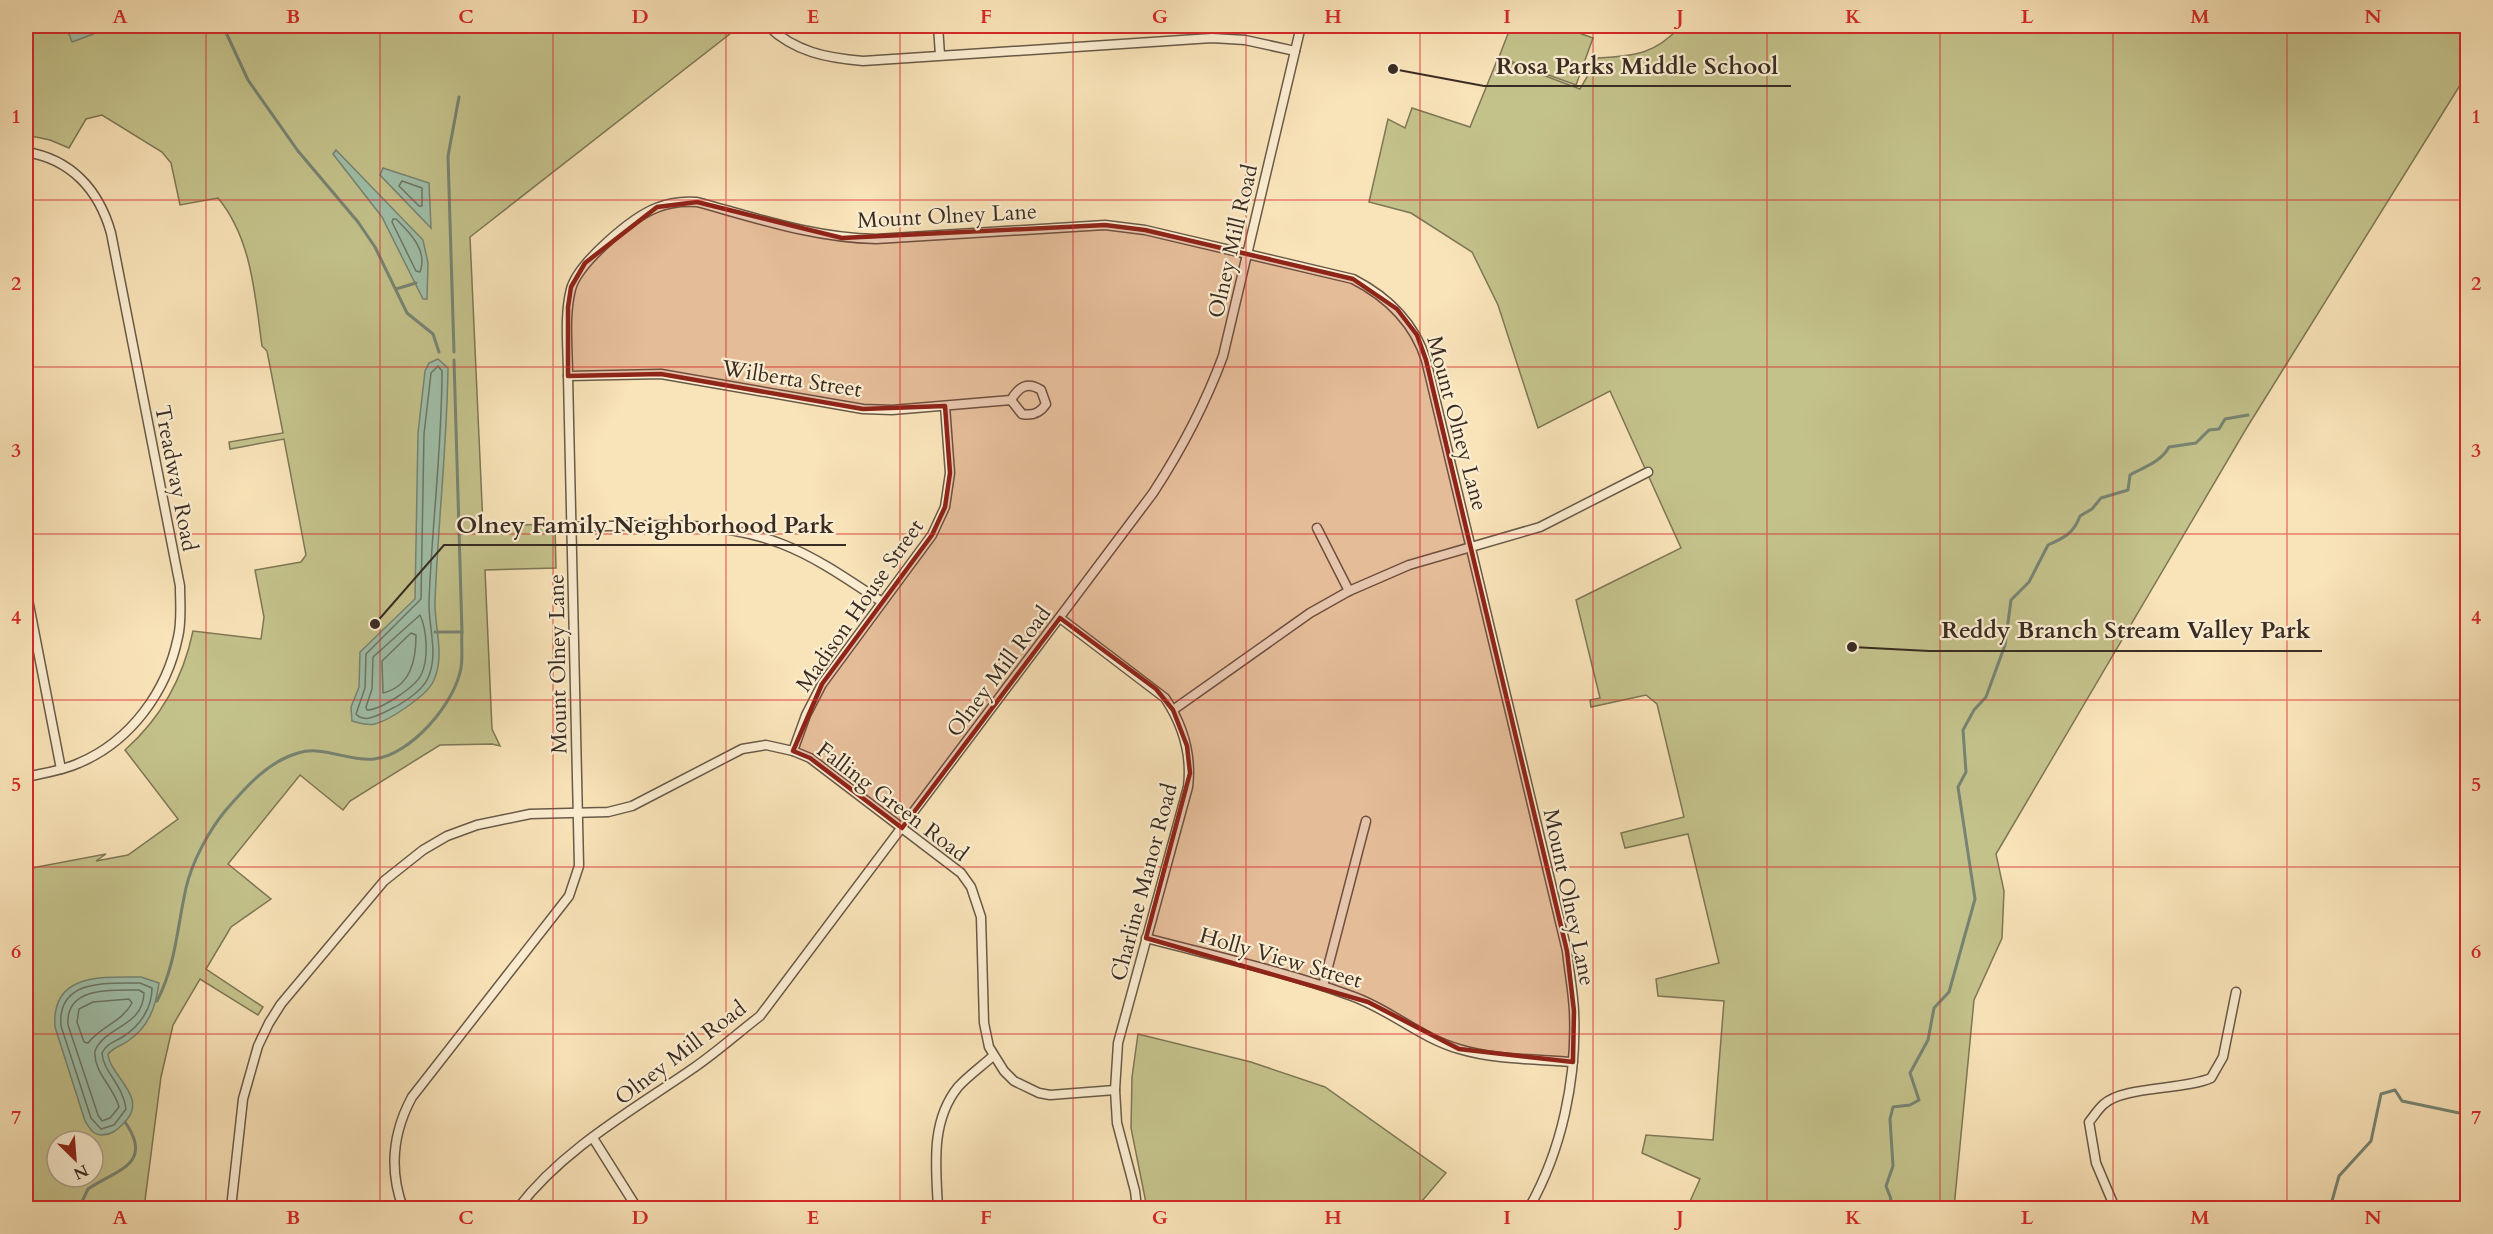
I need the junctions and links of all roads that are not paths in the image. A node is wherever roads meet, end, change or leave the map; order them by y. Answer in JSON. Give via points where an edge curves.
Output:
{"nodes":[{"id":1,"x":768,"y":26,"type":"edge"},
{"id":2,"x":938,"y":26,"type":"edge"},
{"id":3,"x":1301,"y":26,"type":"edge"},
{"id":4,"x":1295,"y":51,"type":"junction"},
{"id":5,"x":940,"y":55,"type":"junction"},
{"id":6,"x":26,"y":152,"type":"edge"},
{"id":7,"x":1247,"y":254,"type":"junction"},
{"id":8,"x":568,"y":376,"type":"junction"},
{"id":9,"x":1011,"y":400,"type":"dead end"},
{"id":10,"x":945,"y":406,"type":"junction"},
{"id":11,"x":1648,"y":472,"type":"dead end"},
{"id":12,"x":572,"y":527,"type":"junction"},
{"id":13,"x":1317,"y":528,"type":"dead end"},
{"id":14,"x":1472,"y":548,"type":"junction"},
{"id":15,"x":26,"y":589,"type":"edge"},
{"id":16,"x":1349,"y":591,"type":"junction"},
{"id":17,"x":882,"y":602,"type":"junction"},
{"id":18,"x":1060,"y":618,"type":"junction"},
{"id":19,"x":1173,"y":710,"type":"junction"},
{"id":20,"x":793,"y":751,"type":"junction"},
{"id":21,"x":61,"y":770,"type":"junction"},
{"id":22,"x":26,"y":777,"type":"edge"},
{"id":23,"x":578,"y":813,"type":"junction"},
{"id":24,"x":1366,"y":822,"type":"dead end"},
{"id":25,"x":902,"y":828,"type":"junction"},
{"id":26,"x":1146,"y":938,"type":"junction"},
{"id":27,"x":1323,"y":986,"type":"junction"},
{"id":28,"x":2236,"y":992,"type":"dead end"},
{"id":29,"x":993,"y":1056,"type":"junction"},
{"id":30,"x":1573,"y":1062,"type":"junction"},
{"id":31,"x":1114,"y":1090,"type":"junction"},
{"id":32,"x":593,"y":1138,"type":"junction"},
{"id":33,"x":231,"y":1209,"type":"edge"},
{"id":34,"x":404,"y":1209,"type":"edge"},
{"id":35,"x":518,"y":1209,"type":"edge"},
{"id":36,"x":637,"y":1209,"type":"edge"},
{"id":37,"x":938,"y":1209,"type":"edge"},
{"id":38,"x":1137,"y":1209,"type":"edge"},
{"id":39,"x":1529,"y":1209,"type":"edge"},
{"id":40,"x":2115,"y":1209,"type":"edge"}],
"edges":[{"from":1,"to":5,"type":"street","via":[[797,46],[830,58],[863,61]]},
{"from":2,"to":5,"type":"street"},
{"from":3,"to":4,"type":"street","name":"Olney Mill Road"},
{"from":4,"to":5,"type":"street","via":[[1245,40],[1212,38]]},
{"from":4,"to":7,"type":"street","name":"Olney Mill Road"},
{"from":6,"to":21,"type":"street","name":"Treadway Road","via":[[54,159],[77,174],[105,211],[180,586],[179,636],[169,669],[152,702],[118,739],[99,753]]},
{"from":7,"to":8,"type":"street","name":"Mount Olney Lane","via":[[1145,230],[1105,225],[842,238],[685,201],[657,207],[641,216],[585,263],[572,286],[568,307]]},
{"from":7,"to":14,"type":"street","name":"Mount Olney Lane","via":[[1353,279],[1397,309],[1421,344]]},
{"from":7,"to":18,"type":"street","name":"Olney Mill Road","via":[[1223,356],[1211,389],[1158,485]]},
{"from":8,"to":10,"type":"street","name":"Wilberta Street","via":[[661,374],[863,409]]},
{"from":8,"to":12,"type":"street","name":"Mount Olney Lane"},
{"from":9,"to":10,"type":"street","name":"Wilberta Street"},
{"from":10,"to":17,"type":"street","name":"Madison House Street","via":[[950,473],[945,507],[932,535]]},
{"from":11,"to":14,"type":"street","via":[[1540,527]]},
{"from":12,"to":17,"type":"street","via":[[692,525],[750,534],[813,558]]},
{"from":12,"to":23,"type":"street","name":"Mount Olney Lane"},
{"from":13,"to":16,"type":"street"},
{"from":14,"to":16,"type":"street","via":[[1409,565]]},
{"from":14,"to":30,"type":"street","name":"Mount Olney Lane","via":[[1567,951],[1574,1011]]},
{"from":15,"to":21,"type":"street"},
{"from":16,"to":19,"type":"street","via":[[1310,613]]},
{"from":17,"to":20,"type":"street","name":"Madison House Street","via":[[822,684]]},
{"from":18,"to":19,"type":"street","name":"Charline Manor Road","via":[[1156,689]]},
{"from":18,"to":25,"type":"street","name":"Olney Mill Road"},
{"from":19,"to":26,"type":"street","name":"Charline Manor Road","via":[[1187,746],[1190,773]]},
{"from":20,"to":23,"type":"street","name":"Falling Green Road","via":[[766,745],[742,748],[632,806]]},
{"from":20,"to":25,"type":"street","name":"Falling Green Road","via":[[810,758]]},
{"from":21,"to":22,"type":"street","name":"Treadway Road"},
{"from":23,"to":33,"type":"street","name":"Falling Green Road","via":[[530,814],[477,825],[423,850],[384,880],[281,1004],[258,1046],[243,1099]]},
{"from":23,"to":34,"type":"street","name":"Mount Olney Lane","via":[[579,867],[569,896],[412,1097],[404,1113],[393,1162]]},
{"from":24,"to":27,"type":"street"},
{"from":25,"to":29,"type":"street","name":"Falling Green Road","via":[[961,873],[978,903],[984,1023]]},
{"from":25,"to":32,"type":"street","name":"Olney Mill Road","via":[[760,1016]]},
{"from":26,"to":27,"type":"street","name":"Holly View Street"},
{"from":26,"to":31,"type":"street","name":"Charline Manor Road","via":[[1119,1043]]},
{"from":27,"to":30,"type":"street","name":"Holly View Street","via":[[1368,1002],[1459,1049]]},
{"from":28,"to":40,"type":"street","via":[[2223,1057],[2211,1078],[2105,1102],[2089,1122],[2096,1163]]},
{"from":29,"to":31,"type":"street","name":"Falling Green Road","via":[[1014,1081],[1039,1093]]},
{"from":29,"to":37,"type":"street","via":[[960,1085],[941,1119],[936,1149]]},
{"from":30,"to":39,"type":"street","name":"Mount Olney Lane","via":[[1567,1105],[1554,1151]]},
{"from":31,"to":38,"type":"street","name":"Charline Manor Road","via":[[1117,1123]]},
{"from":32,"to":35,"type":"street","name":"Olney Mill Road","via":[[545,1176]]},
{"from":32,"to":36,"type":"street"}]}
